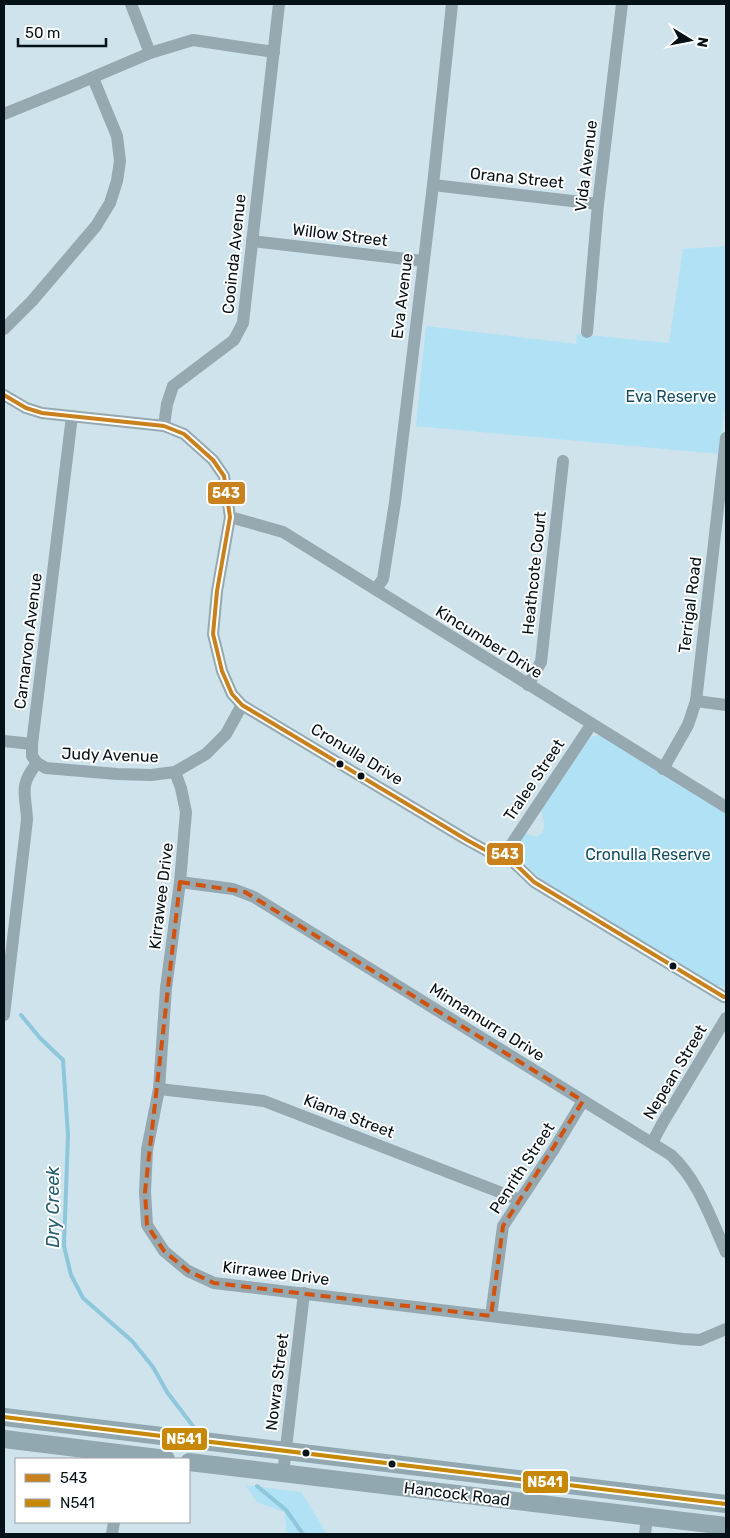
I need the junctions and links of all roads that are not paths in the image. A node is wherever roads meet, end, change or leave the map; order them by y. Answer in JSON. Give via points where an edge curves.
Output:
{"nodes":[{"id":1,"x":131,"y":4,"type":"edge"},
{"id":2,"x":279,"y":4,"type":"edge"},
{"id":3,"x":452,"y":4,"type":"edge"},
{"id":4,"x":622,"y":4,"type":"edge"},
{"id":5,"x":274,"y":52,"type":"junction"},
{"id":6,"x":150,"y":53,"type":"junction"},
{"id":7,"x":93,"y":78,"type":"junction"},
{"id":8,"x":4,"y":114,"type":"edge"},
{"id":9,"x":433,"y":185,"type":"junction"},
{"id":10,"x":598,"y":204,"type":"junction"},
{"id":11,"x":252,"y":241,"type":"junction"},
{"id":12,"x":423,"y":261,"type":"junction"},
{"id":13,"x":4,"y":330,"type":"edge"},
{"id":14,"x":587,"y":332,"type":"dead end"},
{"id":15,"x":4,"y":395,"type":"edge"},
{"id":16,"x":72,"y":416,"type":"junction"},
{"id":17,"x":164,"y":426,"type":"junction"},
{"id":18,"x":726,"y":438,"type":"edge"},
{"id":19,"x":563,"y":461,"type":"dead end"},
{"id":20,"x":230,"y":517,"type":"junction"},
{"id":21,"x":720,"y":545,"type":"edge"},
{"id":22,"x":376,"y":589,"type":"junction"},
{"id":23,"x":528,"y":685,"type":"junction"},
{"id":24,"x":696,"y":701,"type":"junction"},
{"id":25,"x":242,"y":705,"type":"junction"},
{"id":26,"x":726,"y":705,"type":"edge"},
{"id":27,"x":591,"y":725,"type":"junction"},
{"id":28,"x":4,"y":741,"type":"edge"},
{"id":29,"x":32,"y":744,"type":"junction"},
{"id":30,"x":37,"y":763,"type":"junction"},
{"id":31,"x":663,"y":769,"type":"junction"},
{"id":32,"x":175,"y":772,"type":"junction"},
{"id":33,"x":726,"y":808,"type":"edge"},
{"id":34,"x":505,"y":854,"type":"junction"},
{"id":35,"x":180,"y":882,"type":"junction"},
{"id":36,"x":725,"y":996,"type":"edge"},
{"id":37,"x":726,"y":1012,"type":"edge"},
{"id":38,"x":4,"y":1015,"type":"edge"},
{"id":39,"x":726,"y":1018,"type":"edge"},
{"id":40,"x":159,"y":1089,"type":"junction"},
{"id":41,"x":583,"y":1101,"type":"junction"},
{"id":42,"x":652,"y":1143,"type":"junction"},
{"id":43,"x":520,"y":1200,"type":"junction"},
{"id":44,"x":726,"y":1252,"type":"edge"},
{"id":45,"x":304,"y":1293,"type":"junction"},
{"id":46,"x":491,"y":1316,"type":"junction"},
{"id":47,"x":726,"y":1329,"type":"edge"},
{"id":48,"x":4,"y":1417,"type":"edge"},
{"id":49,"x":126,"y":1432,"type":"junction"},
{"id":50,"x":4,"y":1439,"type":"edge"},
{"id":51,"x":285,"y":1452,"type":"junction"},
{"id":52,"x":122,"y":1457,"type":"edge"},
{"id":53,"x":144,"y":1458,"type":"edge"},
{"id":54,"x":190,"y":1462,"type":"edge"},
{"id":55,"x":283,"y":1474,"type":"junction"},
{"id":56,"x":726,"y":1504,"type":"edge"},
{"id":57,"x":647,"y":1517,"type":"junction"},
{"id":58,"x":726,"y":1526,"type":"edge"},
{"id":59,"x":645,"y":1534,"type":"edge"}],
"edges":[{"from":1,"to":6,"type":"street"},
{"from":2,"to":5,"type":"street","name":"Cooinda Avenue"},
{"from":3,"to":9,"type":"street","name":"Eva Avenue"},
{"from":4,"to":10,"type":"street","name":"Vida Avenue"},
{"from":5,"to":6,"type":"street","via":[[193,40]]},
{"from":5,"to":11,"type":"street","name":"Cooinda Avenue"},
{"from":6,"to":7,"type":"street"},
{"from":7,"to":8,"type":"street"},
{"from":7,"to":13,"type":"street","via":[[117,136],[120,161],[110,203],[96,226]]},
{"from":9,"to":10,"type":"street","name":"Orana Street"},
{"from":9,"to":12,"type":"street","name":"Eva Avenue"},
{"from":10,"to":14,"type":"street","name":"Vida Avenue"},
{"from":11,"to":12,"type":"street","name":"Willow Street"},
{"from":11,"to":17,"type":"street","name":"Cooinda Avenue","via":[[243,324],[234,340],[173,386],[166,404]]},
{"from":12,"to":22,"type":"street","name":"Eva Avenue","via":[[384,579]]},
{"from":15,"to":16,"type":"street","via":[[42,413]]},
{"from":16,"to":17,"type":"street"},
{"from":16,"to":29,"type":"street","name":"Carnarvon Avenue"},
{"from":17,"to":20,"type":"street","name":"Cronulla Drive","via":[[184,434],[213,460],[224,476]]},
{"from":18,"to":21,"type":"street","name":"Terrigal Road"},
{"from":19,"to":23,"type":"street","name":"Heathcote Court","via":[[541,662]]},
{"from":20,"to":22,"type":"street","name":"Kincumber Drive","via":[[283,532]]},
{"from":20,"to":25,"type":"street","name":"Cronulla Drive","via":[[213,634],[222,671],[232,694]]},
{"from":21,"to":24,"type":"street","name":"Terrigal Road"},
{"from":22,"to":23,"type":"street","name":"Kincumber Drive"},
{"from":23,"to":27,"type":"street","name":"Kincumber Drive"},
{"from":24,"to":26,"type":"street"},
{"from":24,"to":31,"type":"street","name":"Terrigal Road","via":[[688,725]]},
{"from":25,"to":32,"type":"street","name":"Judy Avenue","via":[[226,734],[206,754]]},
{"from":25,"to":34,"type":"street","name":"Cronulla Drive","via":[[467,840],[487,851]]},
{"from":27,"to":31,"type":"street","name":"Kincumber Drive"},
{"from":27,"to":34,"type":"street","name":"Tralee Street"},
{"from":28,"to":29,"type":"street"},
{"from":29,"to":30,"type":"street","name":"Carnarvon Avenue","via":[[32,756]]},
{"from":30,"to":32,"type":"street","name":"Judy Avenue","via":[[46,768],[117,774]]},
{"from":30,"to":38,"type":"street","via":[[28,774],[23,792],[27,820]]},
{"from":31,"to":33,"type":"street","name":"Kincumber Drive"},
{"from":32,"to":35,"type":"street","name":"Kirrawee Drive","via":[[186,812]]},
{"from":34,"to":36,"type":"street","name":"Cronulla Drive","via":[[534,882]]},
{"from":35,"to":40,"type":"street","name":"Kirrawee Drive","via":[[166,988]]},
{"from":35,"to":41,"type":"street","name":"Minnamurra Drive","via":[[233,889],[254,897]]},
{"from":36,"to":37,"type":"street","via":[[722,1003]]},
{"from":39,"to":42,"type":"street","name":"Nepean Street"},
{"from":40,"to":43,"type":"street","name":"Kiama Street","via":[[264,1101]]},
{"from":40,"to":45,"type":"street","name":"Kirrawee Drive","via":[[147,1150],[145,1192],[148,1225],[164,1251],[188,1271],[214,1283]]},
{"from":41,"to":42,"type":"street","name":"Minnamurra Drive"},
{"from":41,"to":43,"type":"street","name":"Penrith Street"},
{"from":42,"to":44,"type":"street","name":"Minnamurra Drive","via":[[671,1155],[687,1172]]},
{"from":43,"to":46,"type":"street","name":"Penrith Street","via":[[503,1226]]},
{"from":45,"to":46,"type":"street","name":"Kirrawee Drive"},
{"from":45,"to":51,"type":"street","name":"Nowra Street"},
{"from":46,"to":47,"type":"street","name":"Kirrawee Drive","via":[[700,1340]]},
{"from":48,"to":49,"type":"main road","name":"Hancock Road"},
{"from":49,"to":51,"type":"main road","name":"Hancock Road"},
{"from":49,"to":52,"type":"street"},
{"from":50,"to":52,"type":"main road"},
{"from":51,"to":55,"type":"street","name":"Nowra Street"},
{"from":51,"to":56,"type":"main road","name":"Hancock Road"},
{"from":52,"to":53,"type":"main road"},
{"from":54,"to":55,"type":"main road","name":"Hancock Road"},
{"from":55,"to":57,"type":"main road","name":"Hancock Road"},
{"from":57,"to":58,"type":"main road","name":"Hancock Road"},
{"from":57,"to":59,"type":"street"}]}
